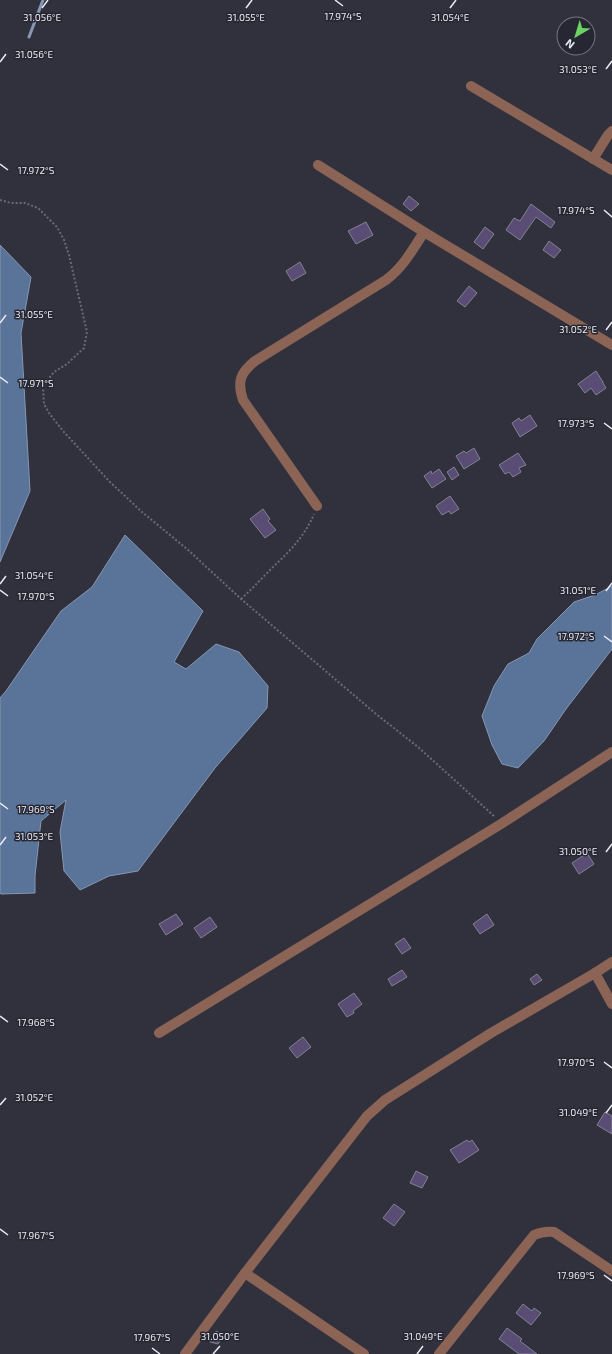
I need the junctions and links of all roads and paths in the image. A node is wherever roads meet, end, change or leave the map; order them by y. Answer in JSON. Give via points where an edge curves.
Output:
{"nodes":[{"id":1,"x":471,"y":86,"type":"dead end"},
{"id":2,"x":612,"y":132,"type":"edge"},
{"id":3,"x":593,"y":159,"type":"junction"},
{"id":4,"x":318,"y":165,"type":"dead end"},
{"id":5,"x":612,"y":170,"type":"edge"},
{"id":6,"x":0,"y":200,"type":"edge"},
{"id":7,"x":424,"y":232,"type":"junction"},
{"id":8,"x":612,"y":345,"type":"edge"},
{"id":9,"x":317,"y":506,"type":"joint"},
{"id":10,"x":241,"y":599,"type":"junction"},
{"id":11,"x":612,"y":752,"type":"edge"},
{"id":12,"x":501,"y":824,"type":"junction"},
{"id":13,"x":612,"y":962,"type":"edge"},
{"id":14,"x":595,"y":973,"type":"junction"},
{"id":15,"x":612,"y":1004,"type":"edge"},
{"id":16,"x":159,"y":1033,"type":"dead end"},
{"id":17,"x":612,"y":1271,"type":"edge"},
{"id":18,"x":245,"y":1273,"type":"junction"},
{"id":19,"x":185,"y":1354,"type":"edge"},
{"id":20,"x":364,"y":1354,"type":"edge"},
{"id":21,"x":439,"y":1354,"type":"edge"}],
"edges":[{"from":1,"to":3,"type":"street"},
{"from":2,"to":3,"type":"street"},
{"from":3,"to":5,"type":"street"},
{"from":4,"to":7,"type":"street"},
{"from":6,"to":10,"type":"path","via":[[25,203],[38,208],[57,227],[69,255],[87,332],[84,348],[54,372],[43,386],[44,404],[49,413],[110,482]]},
{"from":7,"to":8,"type":"street"},
{"from":7,"to":9,"type":"street","via":[[405,261],[386,280],[255,361],[246,368],[242,376],[240,391],[243,400]]},
{"from":9,"to":10,"type":"path","via":[[301,538]]},
{"from":10,"to":12,"type":"path","via":[[418,747]]},
{"from":11,"to":12,"type":"street"},
{"from":12,"to":16,"type":"street"},
{"from":13,"to":14,"type":"street"},
{"from":14,"to":15,"type":"street"},
{"from":14,"to":18,"type":"street","via":[[491,1033],[385,1100],[358,1127]]},
{"from":17,"to":21,"type":"street","via":[[560,1235],[554,1232],[540,1232],[534,1235]]},
{"from":18,"to":19,"type":"street"},
{"from":18,"to":20,"type":"street"}]}
